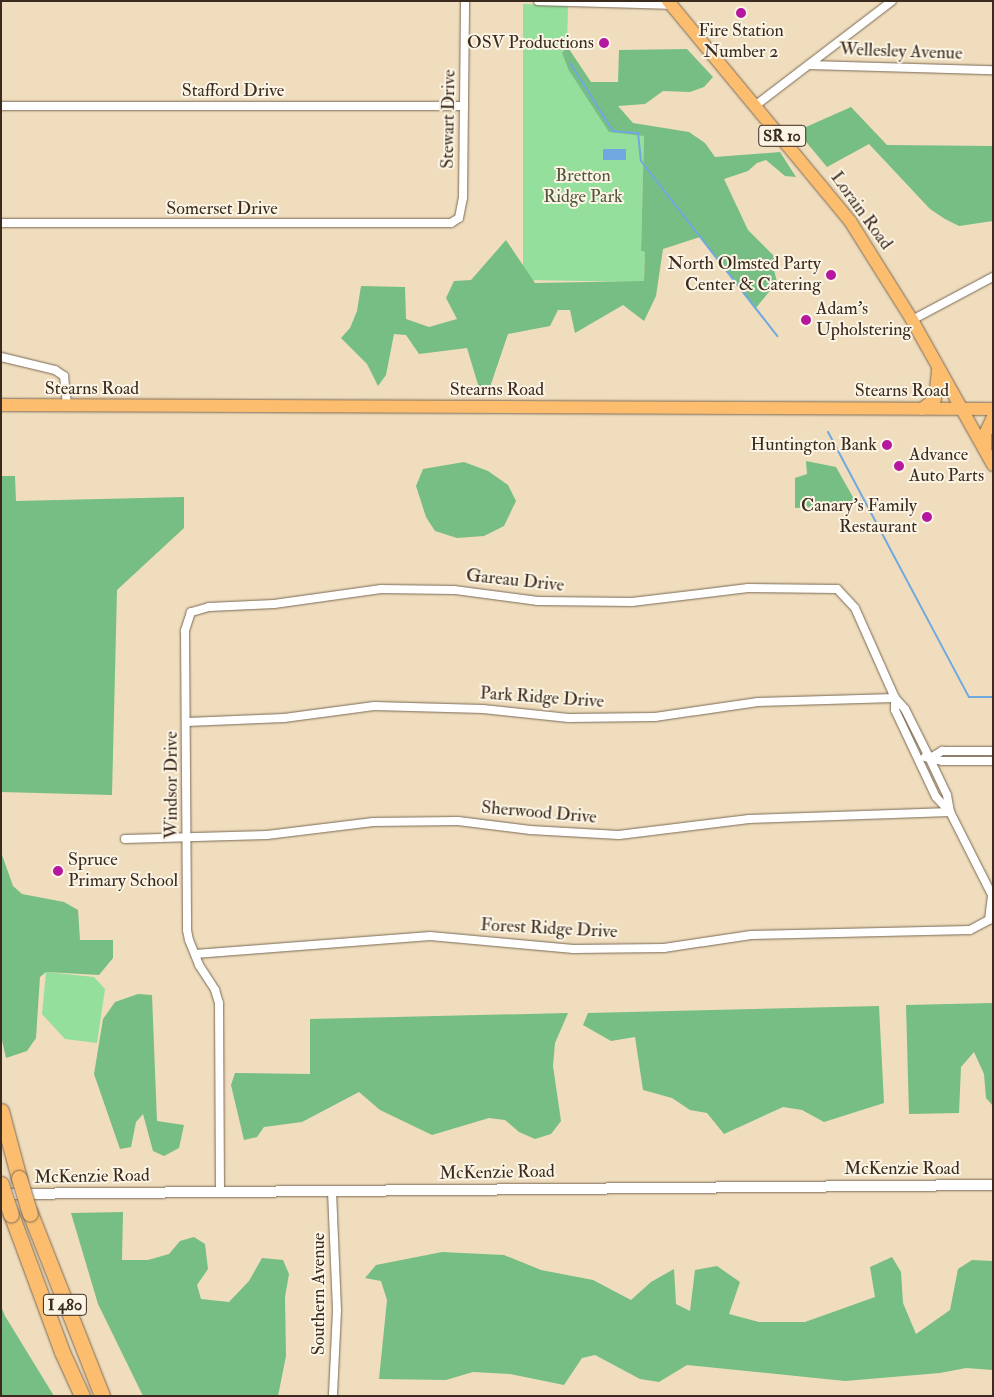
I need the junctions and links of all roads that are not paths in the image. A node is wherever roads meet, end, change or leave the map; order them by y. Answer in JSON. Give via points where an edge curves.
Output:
{"nodes":[{"id":1,"x":465,"y":1,"type":"edge"},
{"id":2,"x":538,"y":1,"type":"edge"},
{"id":3,"x":892,"y":1,"type":"edge"},
{"id":4,"x":670,"y":3,"type":"edge"},
{"id":5,"x":809,"y":65,"type":"junction"},
{"id":6,"x":993,"y":70,"type":"edge"},
{"id":7,"x":756,"y":105,"type":"junction"},
{"id":8,"x":1,"y":106,"type":"edge"},
{"id":9,"x":464,"y":106,"type":"junction"},
{"id":10,"x":1,"y":223,"type":"edge"},
{"id":11,"x":442,"y":225,"type":"joint"},
{"id":12,"x":993,"y":277,"type":"edge"},
{"id":13,"x":912,"y":320,"type":"junction"},
{"id":14,"x":1,"y":358,"type":"edge"},
{"id":15,"x":937,"y":364,"type":"junction"},
{"id":16,"x":1,"y":405,"type":"edge"},
{"id":17,"x":67,"y":406,"type":"junction"},
{"id":18,"x":922,"y":409,"type":"junction"},
{"id":19,"x":962,"y":409,"type":"junction"},
{"id":20,"x":993,"y":409,"type":"edge"},
{"id":21,"x":993,"y":417,"type":"edge"},
{"id":22,"x":990,"y":459,"type":"edge"},
{"id":23,"x":191,"y":612,"type":"joint"},
{"id":24,"x":895,"y":698,"type":"junction"},
{"id":25,"x":187,"y":722,"type":"junction"},
{"id":26,"x":993,"y":751,"type":"edge"},
{"id":27,"x":917,"y":757,"type":"junction"},
{"id":28,"x":930,"y":757,"type":"junction"},
{"id":29,"x":993,"y":761,"type":"edge"},
{"id":30,"x":950,"y":812,"type":"junction"},
{"id":31,"x":186,"y":838,"type":"junction"},
{"id":32,"x":125,"y":839,"type":"dead end"},
{"id":33,"x":195,"y":954,"type":"junction"},
{"id":34,"x":1,"y":1111,"type":"edge"},
{"id":35,"x":1,"y":1184,"type":"edge"},
{"id":36,"x":993,"y":1185,"type":"edge"},
{"id":37,"x":220,"y":1191,"type":"junction"},
{"id":38,"x":332,"y":1191,"type":"junction"},
{"id":39,"x":1,"y":1194,"type":"edge"},
{"id":40,"x":82,"y":1396,"type":"edge"},
{"id":41,"x":102,"y":1396,"type":"edge"},
{"id":42,"x":333,"y":1396,"type":"edge"}],
"edges":[{"from":1,"to":9,"type":"street","name":"Stewart Drive"},
{"from":2,"to":4,"type":"street"},
{"from":3,"to":5,"type":"street"},
{"from":4,"to":7,"type":"main road","name":"Lorain Road","number":"SR 10"},
{"from":5,"to":6,"type":"street","name":"Wellesley Avenue"},
{"from":5,"to":7,"type":"street"},
{"from":7,"to":13,"type":"main road","name":"Lorain Road","number":"SR 10","via":[[850,220]]},
{"from":8,"to":9,"type":"street","name":"Stafford Drive"},
{"from":9,"to":11,"type":"street","name":"Stewart Drive","via":[[462,208],[459,218]]},
{"from":10,"to":11,"type":"street","name":"Somerset Drive"},
{"from":12,"to":13,"type":"street"},
{"from":13,"to":15,"type":"main road","name":"Lorain Road","number":"SR 10"},
{"from":14,"to":17,"type":"street","via":[[56,370],[64,376]]},
{"from":15,"to":18,"type":"main road","via":[[938,389],[931,404]]},
{"from":15,"to":19,"type":"main road","name":"Lorain Road","number":"SR 10"},
{"from":16,"to":17,"type":"main road","name":"Stearns Road"},
{"from":17,"to":18,"type":"main road","name":"Stearns Road"},
{"from":18,"to":19,"type":"main road","name":"Stearns Road"},
{"from":19,"to":20,"type":"main road","name":"Stearns Road"},
{"from":19,"to":22,"type":"main road","name":"Lorain Road","number":"SR 10"},
{"from":21,"to":22,"type":"main road","via":[[985,434]]},
{"from":23,"to":24,"type":"street","name":"Gareau Drive","via":[[209,607],[274,604],[381,589],[454,590],[538,601],[632,602],[748,588],[837,589],[854,608]]},
{"from":23,"to":25,"type":"street","name":"Windsor Drive","via":[[185,631]]},
{"from":24,"to":25,"type":"street","name":"Park Ridge Drive","via":[[758,702],[655,717],[569,718],[483,709],[374,706],[284,718]]},
{"from":24,"to":27,"type":"street","via":[[895,710]]},
{"from":24,"to":28,"type":"street","via":[[905,709]]},
{"from":25,"to":31,"type":"street","name":"Windsor Drive"},
{"from":26,"to":28,"type":"street","via":[[942,751]]},
{"from":27,"to":28,"type":"street"},
{"from":27,"to":30,"type":"street","via":[[936,797]]},
{"from":28,"to":29,"type":"street"},
{"from":28,"to":30,"type":"street","via":[[947,795]]},
{"from":30,"to":31,"type":"street","name":"Sherwood Drive","via":[[749,819],[619,835],[530,830],[458,820],[373,822],[266,835]]},
{"from":30,"to":33,"type":"street","name":"Forest Ridge Drive","via":[[992,895],[989,920],[970,930],[751,935],[664,948],[573,949],[430,936]]},
{"from":31,"to":32,"type":"street","name":"Sherwood Drive"},
{"from":31,"to":33,"type":"street","name":"Windsor Drive","via":[[188,930]]},
{"from":33,"to":37,"type":"street","name":"Windsor Drive","via":[[219,1003]]},
{"from":34,"to":41,"type":"highway","number":"I 480","bridge":true,"via":[[30,1214]]},
{"from":35,"to":40,"type":"highway","number":"I 480","bridge":true,"via":[[62,1352]]},
{"from":36,"to":38,"type":"street","name":"McKenzie Road"},
{"from":37,"to":38,"type":"street","name":"McKenzie Road"},
{"from":37,"to":39,"type":"street","name":"McKenzie Road"},
{"from":38,"to":42,"type":"street","name":"Southern Avenue","via":[[337,1310]]}]}
